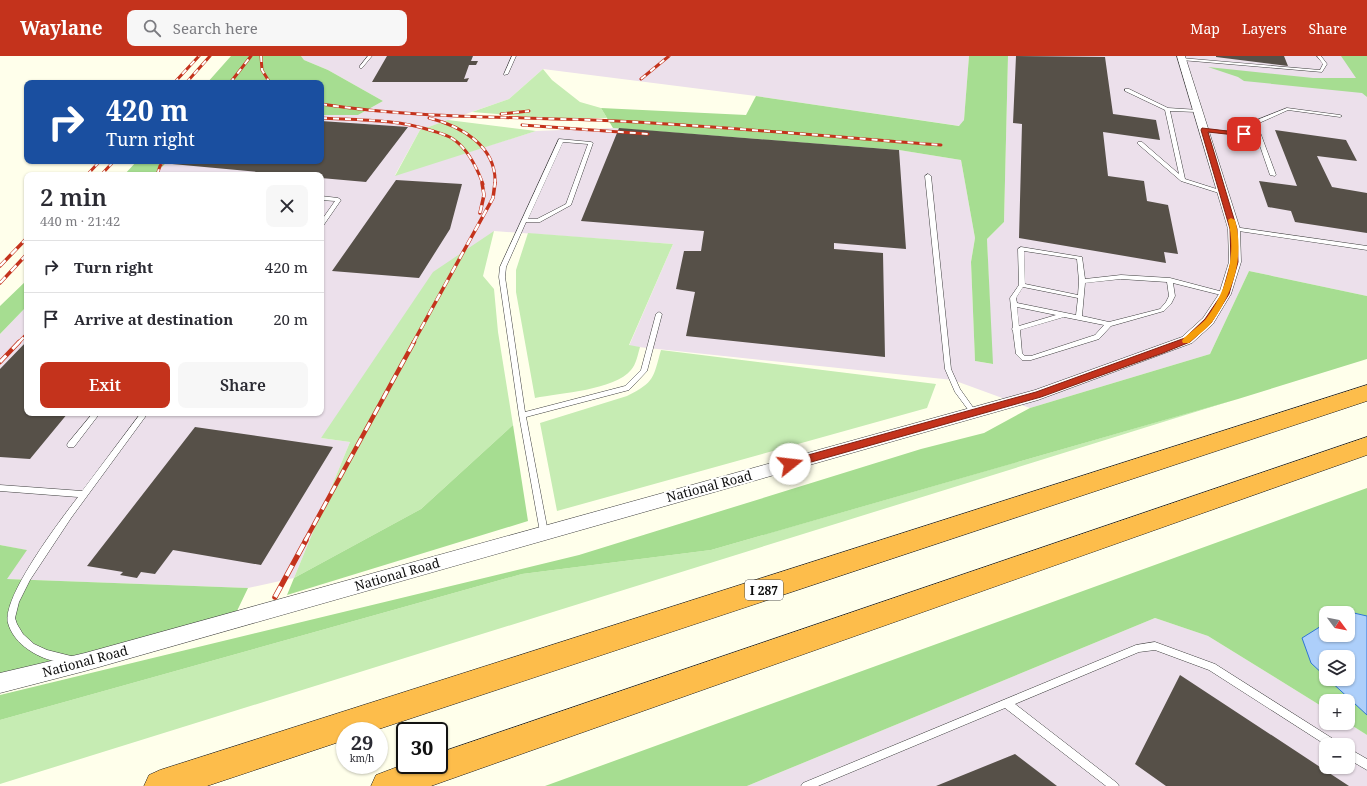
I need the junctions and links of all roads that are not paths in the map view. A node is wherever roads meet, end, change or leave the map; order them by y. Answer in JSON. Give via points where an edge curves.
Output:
{"nodes":[{"id":1,"x":370,"y":56,"type":"edge"},
{"id":2,"x":514,"y":56,"type":"edge"},
{"id":3,"x":1319,"y":56,"type":"edge"},
{"id":4,"x":1181,"y":58,"type":"edge"},
{"id":5,"x":361,"y":67,"type":"dead end"},
{"id":6,"x":506,"y":74,"type":"dead end"},
{"id":7,"x":1127,"y":90,"type":"dead end"},
{"id":8,"x":1167,"y":108,"type":"junction"},
{"id":9,"x":1197,"y":111,"type":"junction"},
{"id":10,"x":1340,"y":116,"type":"dead end"},
{"id":11,"x":1204,"y":130,"type":"junction"},
{"id":12,"x":1258,"y":136,"type":"junction"},
{"id":13,"x":1140,"y":143,"type":"dead end"},
{"id":14,"x":1273,"y":175,"type":"dead end"},
{"id":15,"x":928,"y":176,"type":"dead end"},
{"id":16,"x":1183,"y":180,"type":"junction"},
{"id":17,"x":1224,"y":193,"type":"junction"},
{"id":18,"x":324,"y":198,"type":"edge"},
{"id":19,"x":525,"y":220,"type":"junction"},
{"id":20,"x":324,"y":221,"type":"edge"},
{"id":21,"x":1234,"y":229,"type":"junction"},
{"id":22,"x":1367,"y":248,"type":"edge"},
{"id":23,"x":1170,"y":280,"type":"junction"},
{"id":24,"x":1082,"y":282,"type":"junction"},
{"id":25,"x":1022,"y":285,"type":"junction"},
{"id":26,"x":1225,"y":294,"type":"junction"},
{"id":27,"x":1080,"y":297,"type":"junction"},
{"id":28,"x":1014,"y":304,"type":"junction"},
{"id":29,"x":659,"y":314,"type":"dead end"},
{"id":30,"x":1065,"y":315,"type":"junction"},
{"id":31,"x":1079,"y":318,"type":"junction"},
{"id":32,"x":1109,"y":324,"type":"junction"},
{"id":33,"x":1016,"y":329,"type":"junction"},
{"id":34,"x":1367,"y":393,"type":"edge"},
{"id":35,"x":974,"y":413,"type":"junction"},
{"id":36,"x":95,"y":416,"type":"edge"},
{"id":37,"x":143,"y":416,"type":"edge"},
{"id":38,"x":522,"y":416,"type":"junction"},
{"id":39,"x":71,"y":445,"type":"dead end"},
{"id":40,"x":1367,"y":446,"type":"edge"},
{"id":41,"x":0,"y":488,"type":"edge"},
{"id":42,"x":85,"y":494,"type":"junction"},
{"id":43,"x":544,"y":532,"type":"junction"},
{"id":44,"x":85,"y":662,"type":"junction"},
{"id":45,"x":0,"y":683,"type":"edge"},
{"id":46,"x":1006,"y":703,"type":"junction"},
{"id":47,"x":1324,"y":738,"type":"edge"},
{"id":48,"x":1355,"y":757,"type":"edge"},
{"id":49,"x":1367,"y":765,"type":"edge"},
{"id":50,"x":160,"y":786,"type":"edge"},
{"id":51,"x":387,"y":786,"type":"edge"},
{"id":52,"x":806,"y":786,"type":"edge"},
{"id":53,"x":1114,"y":786,"type":"edge"}],
"edges":[{"from":1,"to":5,"type":"lane"},
{"from":2,"to":6,"type":"lane"},
{"from":3,"to":4,"type":"lane","via":[[1325,64],[1321,71]]},
{"from":4,"to":9,"type":"street","name":"National Road"},
{"from":7,"to":8,"type":"lane"},
{"from":8,"to":9,"type":"lane"},
{"from":8,"to":16,"type":"lane"},
{"from":9,"to":11,"type":"street","name":"National Road"},
{"from":10,"to":12,"type":"lane","via":[[1287,109],[1254,123]]},
{"from":11,"to":12,"type":"lane"},
{"from":11,"to":17,"type":"street","name":"National Road"},
{"from":12,"to":14,"type":"lane"},
{"from":13,"to":16,"type":"lane"},
{"from":15,"to":35,"type":"lane","via":[[948,369],[957,390]]},
{"from":16,"to":17,"type":"lane"},
{"from":17,"to":21,"type":"street","name":"National Road"},
{"from":18,"to":20,"type":"lane","via":[[338,200]]},
{"from":19,"to":19,"type":"lane","via":[[561,140],[591,143],[568,205],[538,221]]},
{"from":19,"to":38,"type":"lane","via":[[503,267],[502,278]]},
{"from":21,"to":22,"type":"lane"},
{"from":21,"to":26,"type":"street","name":"National Road","via":[[1235,262]]},
{"from":23,"to":24,"type":"lane","via":[[1121,277]]},
{"from":23,"to":26,"type":"lane"},
{"from":23,"to":32,"type":"lane","via":[[1172,296],[1162,310]]},
{"from":24,"to":25,"type":"lane","via":[[1080,258],[1021,249]]},
{"from":24,"to":27,"type":"lane"},
{"from":25,"to":27,"type":"lane"},
{"from":25,"to":28,"type":"lane","via":[[1013,298]]},
{"from":26,"to":35,"type":"street","name":"National Road","via":[[1208,321],[1188,340],[1038,395]]},
{"from":27,"to":31,"type":"lane"},
{"from":28,"to":30,"type":"lane"},
{"from":28,"to":33,"type":"lane"},
{"from":29,"to":38,"type":"lane","via":[[644,371],[627,388]]},
{"from":30,"to":31,"type":"lane"},
{"from":30,"to":33,"type":"lane"},
{"from":31,"to":32,"type":"lane"},
{"from":32,"to":33,"type":"lane","via":[[1097,337],[1028,359],[1020,354]]},
{"from":34,"to":50,"type":"highway","number":"I 287"},
{"from":35,"to":43,"type":"street","name":"National Road"},
{"from":36,"to":39,"type":"lane"},
{"from":37,"to":42,"type":"lane"},
{"from":38,"to":43,"type":"lane"},
{"from":40,"to":51,"type":"highway"},
{"from":41,"to":42,"type":"lane"},
{"from":42,"to":44,"type":"lane","via":[[37,560],[15,599],[10,618],[15,631],[24,641],[50,656]]},
{"from":43,"to":44,"type":"street","name":"National Road"},
{"from":44,"to":45,"type":"street","name":"National Road"},
{"from":46,"to":47,"type":"lane","via":[[1139,648],[1155,646],[1212,667]]},
{"from":46,"to":52,"type":"lane"},
{"from":46,"to":53,"type":"lane"},
{"from":48,"to":49,"type":"lane"}]}
